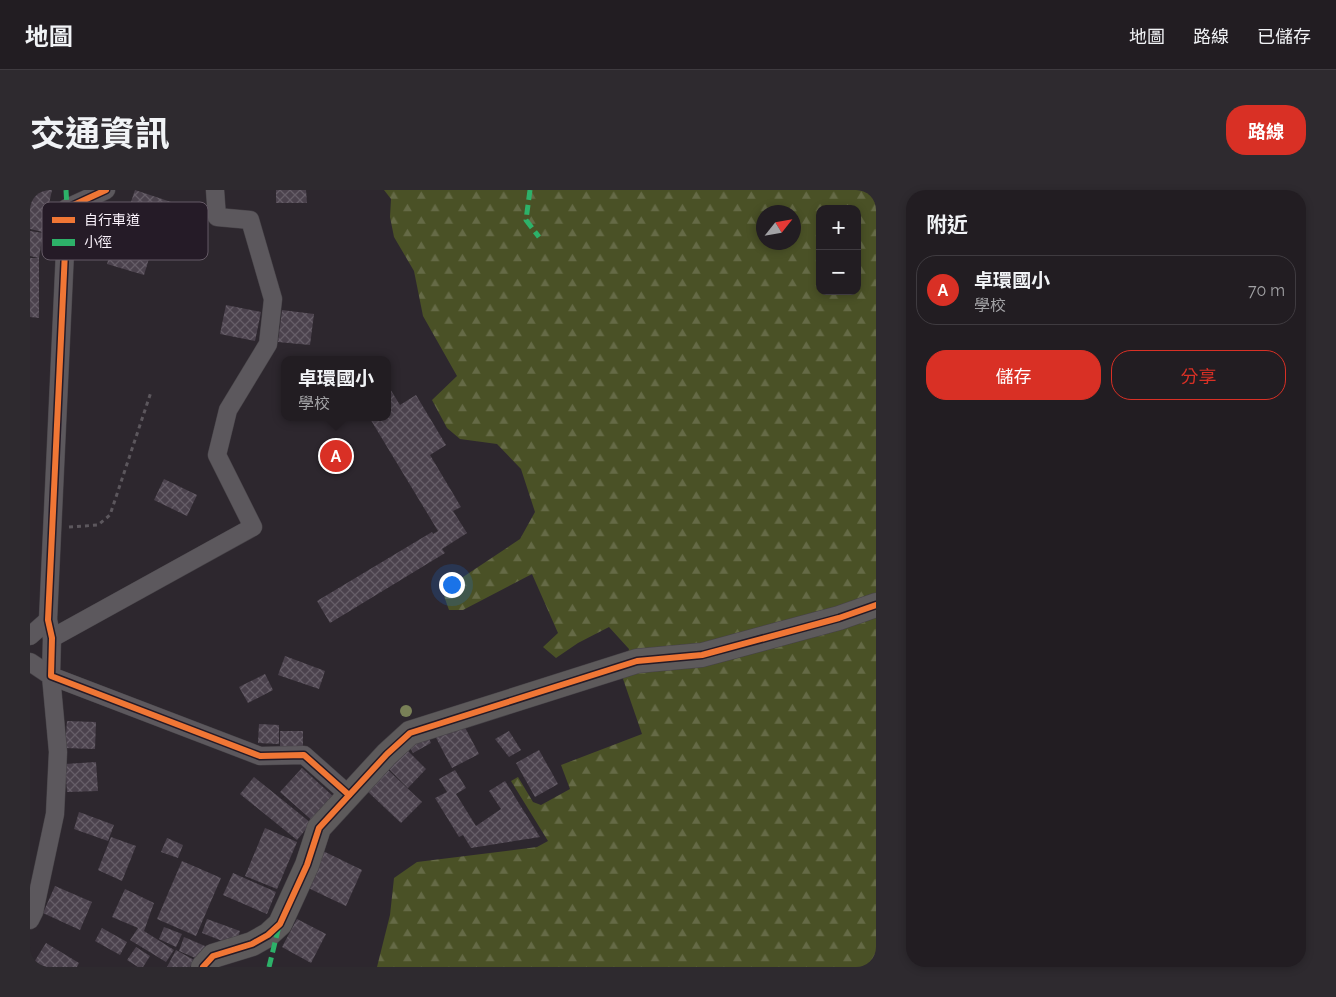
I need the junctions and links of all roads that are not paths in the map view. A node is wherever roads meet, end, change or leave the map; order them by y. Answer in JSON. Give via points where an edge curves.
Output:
{"nodes":[{"id":1,"x":106,"y":190,"type":"edge"},
{"id":2,"x":215,"y":190,"type":"edge"},
{"id":3,"x":80,"y":202,"type":"edge"},
{"id":4,"x":65,"y":260,"type":"edge"},
{"id":5,"x":876,"y":605,"type":"edge"},
{"id":6,"x":48,"y":620,"type":"junction"},
{"id":7,"x":30,"y":636,"type":"edge"},
{"id":8,"x":52,"y":638,"type":"junction"},
{"id":9,"x":30,"y":662,"type":"edge"},
{"id":10,"x":50,"y":676,"type":"junction"},
{"id":11,"x":349,"y":795,"type":"junction"},
{"id":12,"x":30,"y":920,"type":"edge"},
{"id":13,"x":203,"y":967,"type":"edge"}],
"edges":[{"from":1,"to":3,"type":"street"},
{"from":2,"to":8,"type":"street","via":[[217,217],[250,220],[273,300],[268,344],[228,410],[216,455],[253,527]]},
{"from":4,"to":6,"type":"street"},
{"from":5,"to":11,"type":"street","via":[[702,655],[637,661],[410,733]]},
{"from":6,"to":7,"type":"street"},
{"from":6,"to":8,"type":"street"},
{"from":8,"to":10,"type":"street"},
{"from":9,"to":10,"type":"street"},
{"from":10,"to":11,"type":"street","via":[[260,756],[304,755]]},
{"from":10,"to":12,"type":"street","via":[[58,752],[56,814]]},
{"from":11,"to":13,"type":"street","via":[[319,828],[307,865],[280,924],[268,936],[252,944],[213,956]]}]}
